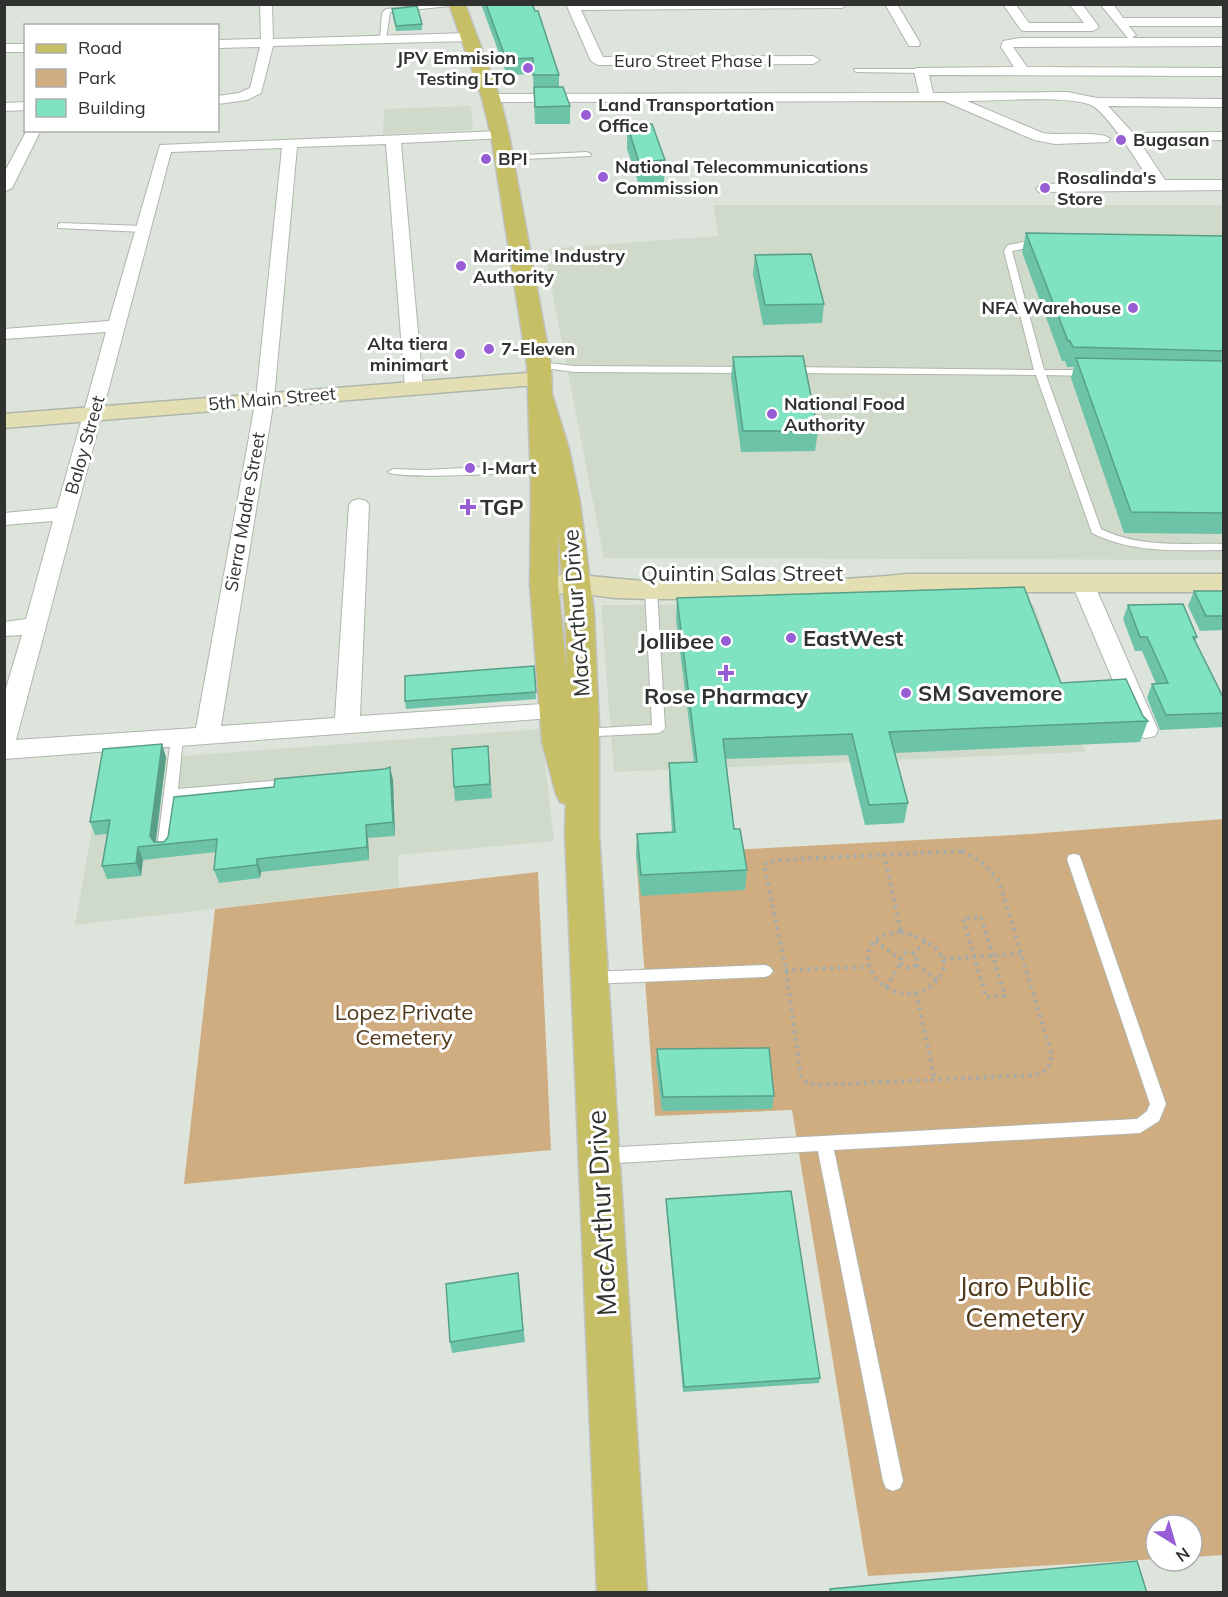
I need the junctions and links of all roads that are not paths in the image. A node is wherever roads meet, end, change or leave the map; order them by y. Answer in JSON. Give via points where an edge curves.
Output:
{"nodes":[{"id":1,"x":266,"y":4,"type":"edge"},
{"id":2,"x":842,"y":4,"type":"edge"},
{"id":3,"x":891,"y":4,"type":"edge"},
{"id":4,"x":1009,"y":4,"type":"edge"},
{"id":5,"x":1075,"y":4,"type":"edge"},
{"id":6,"x":1106,"y":4,"type":"edge"},
{"id":7,"x":457,"y":5,"type":"edge"},
{"id":8,"x":572,"y":5,"type":"edge"},
{"id":9,"x":1221,"y":18,"type":"edge"},
{"id":10,"x":1120,"y":22,"type":"junction"},
{"id":11,"x":470,"y":37,"type":"junction"},
{"id":12,"x":383,"y":39,"type":"junction"},
{"id":13,"x":1224,"y":42,"type":"edge"},
{"id":14,"x":267,"y":43,"type":"junction"},
{"id":15,"x":914,"y":43,"type":"dead end"},
{"id":16,"x":1136,"y":43,"type":"junction"},
{"id":17,"x":219,"y":44,"type":"edge"},
{"id":18,"x":4,"y":48,"type":"edge"},
{"id":19,"x":24,"y":48,"type":"edge"},
{"id":20,"x":813,"y":60,"type":"dead end"},
{"id":21,"x":598,"y":61,"type":"junction"},
{"id":22,"x":856,"y":70,"type":"dead end"},
{"id":23,"x":921,"y":71,"type":"junction"},
{"id":24,"x":1023,"y":71,"type":"junction"},
{"id":25,"x":1224,"y":72,"type":"edge"},
{"id":26,"x":606,"y":77,"type":"dead end"},
{"id":27,"x":927,"y":97,"type":"junction"},
{"id":28,"x":946,"y":97,"type":"junction"},
{"id":29,"x":491,"y":98,"type":"junction"},
{"id":30,"x":219,"y":100,"type":"edge"},
{"id":31,"x":1097,"y":102,"type":"junction"},
{"id":32,"x":1224,"y":104,"type":"edge"},
{"id":33,"x":24,"y":106,"type":"edge"},
{"id":34,"x":4,"y":107,"type":"edge"},
{"id":35,"x":33,"y":132,"type":"edge"},
{"id":36,"x":500,"y":135,"type":"junction"},
{"id":37,"x":1224,"y":136,"type":"edge"},
{"id":38,"x":1128,"y":137,"type":"junction"},
{"id":39,"x":393,"y":138,"type":"junction"},
{"id":40,"x":1103,"y":139,"type":"dead end"},
{"id":41,"x":290,"y":143,"type":"junction"},
{"id":42,"x":587,"y":154,"type":"dead end"},
{"id":43,"x":503,"y":158,"type":"junction"},
{"id":44,"x":1160,"y":185,"type":"junction"},
{"id":45,"x":1224,"y":185,"type":"edge"},
{"id":46,"x":4,"y":188,"type":"edge"},
{"id":47,"x":1044,"y":189,"type":"dead end"},
{"id":48,"x":60,"y":226,"type":"dead end"},
{"id":49,"x":143,"y":229,"type":"junction"},
{"id":50,"x":1047,"y":242,"type":"edge"},
{"id":51,"x":118,"y":326,"type":"junction"},
{"id":52,"x":4,"y":334,"type":"edge"},
{"id":53,"x":758,"y":370,"type":"edge"},
{"id":54,"x":781,"y":370,"type":"edge"},
{"id":55,"x":1042,"y":372,"type":"junction"},
{"id":56,"x":1098,"y":373,"type":"edge"},
{"id":57,"x":540,"y":380,"type":"junction"},
{"id":58,"x":414,"y":381,"type":"junction"},
{"id":59,"x":265,"y":392,"type":"junction"},
{"id":60,"x":4,"y":406,"type":"edge"},
{"id":61,"x":97,"y":406,"type":"junction"},
{"id":62,"x":4,"y":421,"type":"edge"},
{"id":63,"x":544,"y":467,"type":"junction"},
{"id":64,"x":393,"y":472,"type":"dead end"},
{"id":65,"x":359,"y":505,"type":"dead end"},
{"id":66,"x":64,"y":514,"type":"junction"},
{"id":67,"x":4,"y":519,"type":"edge"},
{"id":68,"x":1224,"y":547,"type":"edge"},
{"id":69,"x":907,"y":583,"type":"junction"},
{"id":70,"x":1224,"y":583,"type":"edge"},
{"id":71,"x":577,"y":584,"type":"junction"},
{"id":72,"x":1083,"y":584,"type":"junction"},
{"id":73,"x":544,"y":585,"type":"junction"},
{"id":74,"x":651,"y":591,"type":"junction"},
{"id":75,"x":34,"y":626,"type":"junction"},
{"id":76,"x":4,"y":629,"type":"edge"},
{"id":77,"x":557,"y":711,"type":"junction"},
{"id":78,"x":347,"y":726,"type":"junction"},
{"id":79,"x":1146,"y":730,"type":"edge"},
{"id":80,"x":583,"y":734,"type":"junction"},
{"id":81,"x":207,"y":736,"type":"junction"},
{"id":82,"x":177,"y":738,"type":"junction"},
{"id":83,"x":4,"y":741,"type":"edge"},
{"id":84,"x":4,"y":750,"type":"edge"},
{"id":85,"x":307,"y":782,"type":"edge"},
{"id":86,"x":171,"y":795,"type":"junction"},
{"id":87,"x":582,"y":833,"type":"junction"},
{"id":88,"x":164,"y":849,"type":"edge"},
{"id":89,"x":1074,"y":859,"type":"dead end"},
{"id":90,"x":765,"y":971,"type":"road end"},
{"id":91,"x":589,"y":978,"type":"junction"},
{"id":92,"x":825,"y":1145,"type":"junction"},
{"id":93,"x":598,"y":1156,"type":"junction"},
{"id":94,"x":893,"y":1481,"type":"dead end"},
{"id":95,"x":622,"y":1593,"type":"edge"}],
"edges":[{"from":1,"to":14,"type":"street"},
{"from":2,"to":8,"type":"street"},
{"from":3,"to":15,"type":"street"},
{"from":4,"to":5,"type":"street","via":[[1025,27],[1093,27]]},
{"from":6,"to":10,"type":"street"},
{"from":7,"to":11,"type":"main road","name":"MacArthur Drive"},
{"from":7,"to":12,"type":"lane","via":[[388,10]]},
{"from":8,"to":21,"type":"street","name":"Euro Street Phase I"},
{"from":9,"to":10,"type":"street"},
{"from":10,"to":16,"type":"street"},
{"from":11,"to":12,"type":"street"},
{"from":11,"to":29,"type":"main road","name":"MacArthur Drive"},
{"from":12,"to":14,"type":"street"},
{"from":13,"to":16,"type":"street"},
{"from":14,"to":17,"type":"street"},
{"from":14,"to":30,"type":"street","via":[[256,90],[242,97]]},
{"from":16,"to":24,"type":"street","via":[[1008,44],[1006,47]]},
{"from":18,"to":19,"type":"street"},
{"from":20,"to":21,"type":"street","name":"Euro Street Phase I"},
{"from":21,"to":26,"type":"street"},
{"from":22,"to":23,"type":"lane"},
{"from":23,"to":24,"type":"street"},
{"from":23,"to":27,"type":"street"},
{"from":24,"to":25,"type":"street"},
{"from":27,"to":28,"type":"street"},
{"from":27,"to":29,"type":"street"},
{"from":28,"to":31,"type":"street","via":[[1068,96]]},
{"from":28,"to":40,"type":"street","via":[[1039,137]]},
{"from":29,"to":36,"type":"main road","name":"MacArthur Drive"},
{"from":31,"to":32,"type":"street"},
{"from":31,"to":38,"type":"street"},
{"from":33,"to":34,"type":"street"},
{"from":35,"to":46,"type":"street"},
{"from":36,"to":39,"type":"street"},
{"from":36,"to":43,"type":"main road","name":"MacArthur Drive"},
{"from":37,"to":38,"type":"street"},
{"from":38,"to":44,"type":"street"},
{"from":39,"to":41,"type":"street"},
{"from":39,"to":58,"type":"street"},
{"from":41,"to":49,"type":"street","name":"Baloy Street","via":[[165,148]]},
{"from":41,"to":59,"type":"street","name":"Sierra Madre Street"},
{"from":42,"to":43,"type":"lane"},
{"from":43,"to":57,"type":"main road","name":"MacArthur Drive"},
{"from":44,"to":45,"type":"street"},
{"from":44,"to":47,"type":"street"},
{"from":48,"to":49,"type":"lane"},
{"from":49,"to":51,"type":"street","name":"Baloy Street"},
{"from":50,"to":55,"type":"lane","via":[[1022,244],[1008,251]]},
{"from":51,"to":52,"type":"street"},
{"from":51,"to":61,"type":"street","name":"Baloy Street"},
{"from":53,"to":57,"type":"lane","via":[[575,369]]},
{"from":54,"to":55,"type":"lane"},
{"from":55,"to":56,"type":"lane"},
{"from":55,"to":68,"type":"lane","via":[[1096,531],[1111,540],[1134,545]]},
{"from":57,"to":58,"type":"main road","name":"5th Main Street"},
{"from":57,"to":63,"type":"main road","name":"MacArthur Drive"},
{"from":57,"to":71,"type":"main road","name":"MacArthur Drive","via":[[566,487]]},
{"from":58,"to":59,"type":"main road","name":"5th Main Street"},
{"from":59,"to":61,"type":"main road","name":"5th Main Street"},
{"from":59,"to":81,"type":"street","name":"Sierra Madre Street"},
{"from":60,"to":61,"type":"main road","name":"5th Main Street"},
{"from":61,"to":62,"type":"main road","name":"5th Main Street"},
{"from":61,"to":66,"type":"street","name":"Baloy Street"},
{"from":63,"to":64,"type":"lane"},
{"from":63,"to":73,"type":"main road","name":"MacArthur Drive"},
{"from":65,"to":78,"type":"street"},
{"from":66,"to":67,"type":"street"},
{"from":66,"to":75,"type":"street","name":"Baloy Street"},
{"from":69,"to":71,"type":"main road","name":"Quintin Salas Street","via":[[854,574],[614,573]]},
{"from":69,"to":72,"type":"main road","name":"Quintin Salas Street"},
{"from":69,"to":74,"type":"main road","name":"Quintin Salas Street","via":[[850,589]]},
{"from":70,"to":72,"type":"main road","name":"Quintin Salas Street"},
{"from":71,"to":73,"type":"main road","name":"Quintin Salas Street"},
{"from":71,"to":74,"type":"main road","name":"Quintin Salas Street"},
{"from":71,"to":80,"type":"main road","name":"MacArthur Drive"},
{"from":72,"to":79,"type":"street"},
{"from":73,"to":77,"type":"main road","name":"MacArthur Drive"},
{"from":74,"to":80,"type":"lane","via":[[659,729]]},
{"from":75,"to":76,"type":"street"},
{"from":75,"to":83,"type":"street","name":"Baloy Street"},
{"from":77,"to":78,"type":"street"},
{"from":77,"to":87,"type":"main road","name":"MacArthur Drive","via":[[558,742]]},
{"from":78,"to":81,"type":"street"},
{"from":80,"to":87,"type":"main road","name":"MacArthur Drive"},
{"from":81,"to":82,"type":"street"},
{"from":82,"to":84,"type":"street"},
{"from":82,"to":86,"type":"lane"},
{"from":85,"to":86,"type":"lane"},
{"from":86,"to":88,"type":"lane"},
{"from":87,"to":91,"type":"main road","name":"MacArthur Drive"},
{"from":89,"to":92,"type":"lane","via":[[1158,1104],[1154,1116],[1140,1126]]},
{"from":90,"to":91,"type":"lane"},
{"from":91,"to":93,"type":"main road","name":"MacArthur Drive"},
{"from":92,"to":93,"type":"lane"},
{"from":92,"to":94,"type":"lane"},
{"from":93,"to":95,"type":"main road","name":"MacArthur Drive"}]}
